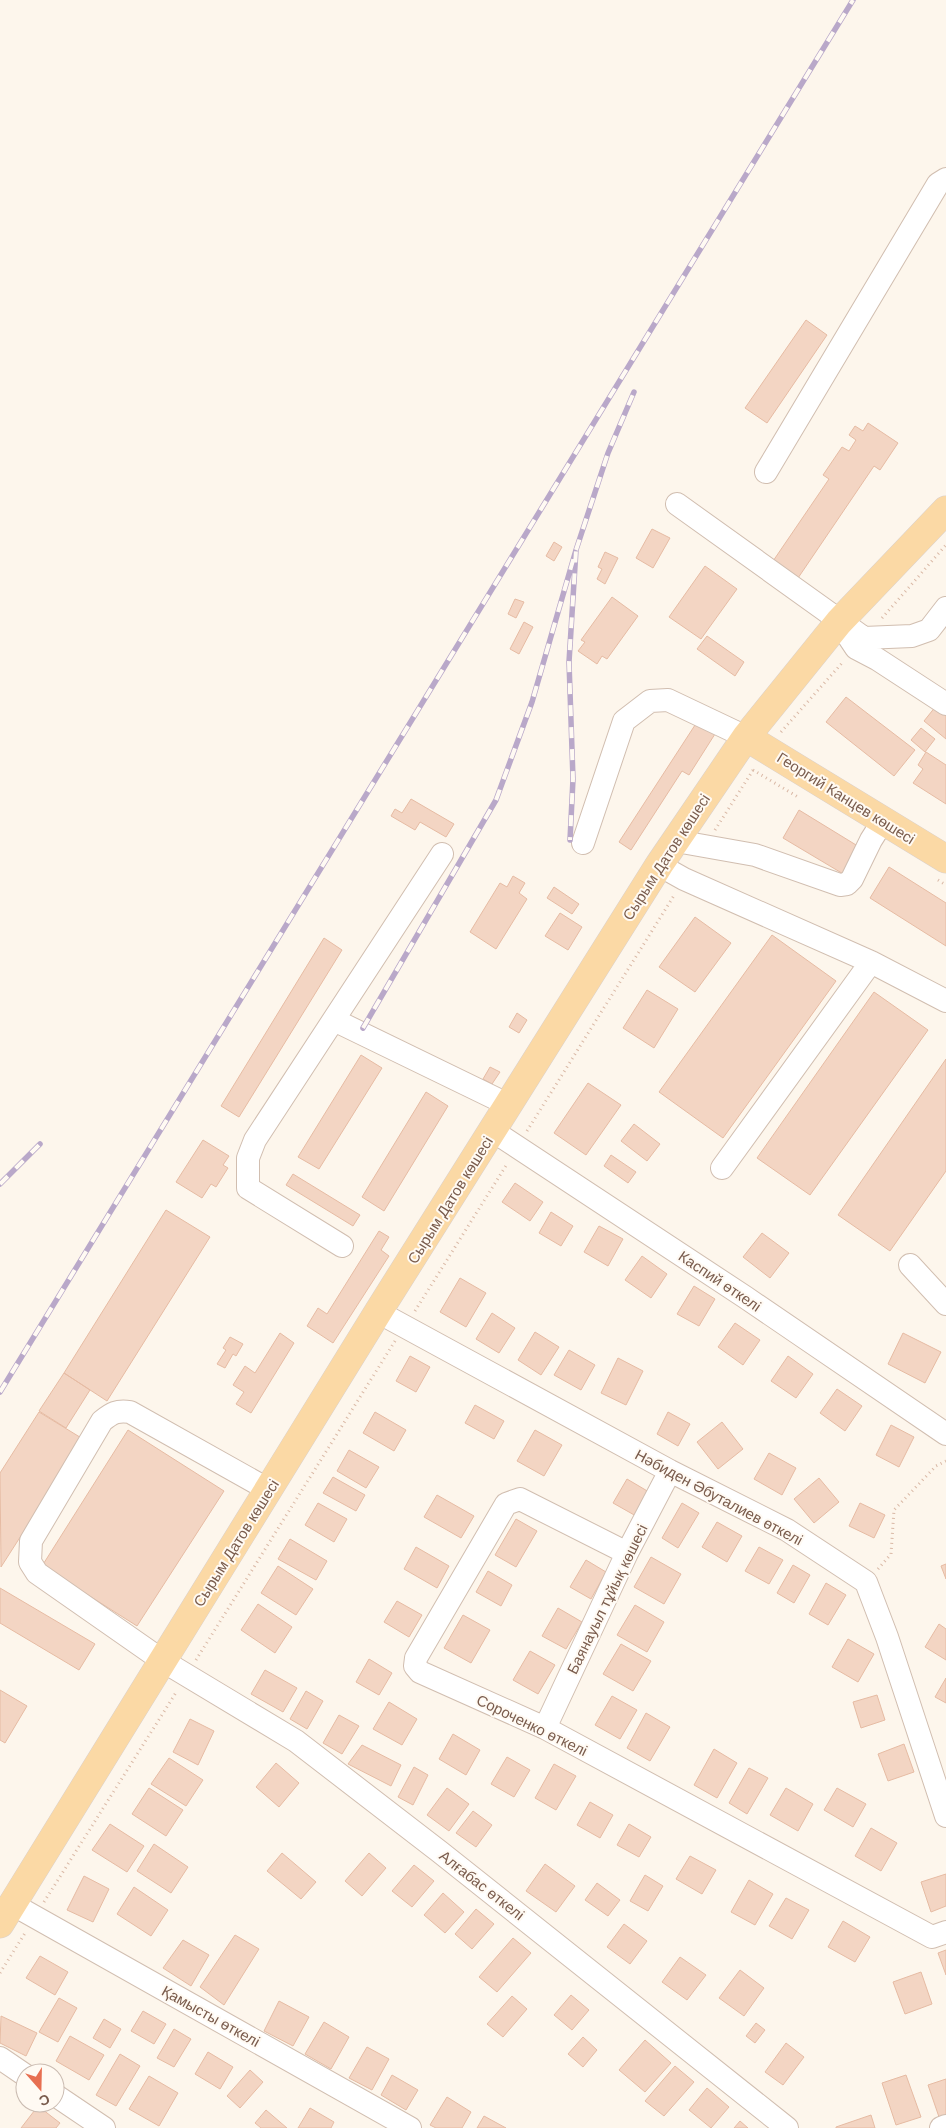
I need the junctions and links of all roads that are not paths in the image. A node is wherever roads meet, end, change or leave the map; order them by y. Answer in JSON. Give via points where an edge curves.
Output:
{"nodes":[{"id":1,"x":946,"y":179,"type":"edge"},
{"id":2,"x":766,"y":472,"type":"dead end"},
{"id":3,"x":677,"y":504,"type":"dead end"},
{"id":4,"x":946,"y":510,"type":"edge"},
{"id":5,"x":946,"y":608,"type":"edge"},
{"id":6,"x":839,"y":622,"type":"junction"},
{"id":7,"x":860,"y":643,"type":"junction"},
{"id":8,"x":946,"y":704,"type":"edge"},
{"id":9,"x":756,"y":743,"type":"junction"},
{"id":10,"x":884,"y":821,"type":"junction"},
{"id":11,"x":676,"y":841,"type":"junction"},
{"id":12,"x":583,"y":843,"type":"dead end"},
{"id":13,"x":442,"y":854,"type":"dead end"},
{"id":14,"x":946,"y":859,"type":"edge"},
{"id":15,"x":659,"y":865,"type":"junction"},
{"id":16,"x":871,"y":962,"type":"junction"},
{"id":17,"x":946,"y":1001,"type":"edge"},
{"id":18,"x":334,"y":1020,"type":"junction"},
{"id":19,"x":509,"y":1105,"type":"junction"},
{"id":20,"x":493,"y":1131,"type":"junction"},
{"id":21,"x":722,"y":1168,"type":"dead end"},
{"id":22,"x":342,"y":1246,"type":"dead end"},
{"id":23,"x":910,"y":1265,"type":"dead end"},
{"id":24,"x":946,"y":1304,"type":"edge"},
{"id":25,"x":378,"y":1312,"type":"junction"},
{"id":26,"x":946,"y":1434,"type":"edge"},
{"id":27,"x":670,"y":1471,"type":"junction"},
{"id":28,"x":269,"y":1490,"type":"junction"},
{"id":29,"x":627,"y":1552,"type":"junction"},
{"id":30,"x":163,"y":1661,"type":"junction"},
{"id":31,"x":545,"y":1728,"type":"junction"},
{"id":32,"x":946,"y":1816,"type":"edge"},
{"id":33,"x":6,"y":1914,"type":"edge"},
{"id":34,"x":939,"y":1935,"type":"edge"},
{"id":35,"x":0,"y":2058,"type":"edge"},
{"id":36,"x":15,"y":2068,"type":"edge"},
{"id":37,"x":65,"y":2102,"type":"edge"},
{"id":38,"x":946,"y":2126,"type":"edge"},
{"id":39,"x":104,"y":2128,"type":"edge"},
{"id":40,"x":410,"y":2128,"type":"edge"},
{"id":41,"x":787,"y":2128,"type":"edge"},
{"id":42,"x":941,"y":2128,"type":"edge"}],
"edges":[{"from":1,"to":2,"type":"street","via":[[938,184]]},
{"from":3,"to":6,"type":"street"},
{"from":4,"to":6,"type":"main road","name":"Сырым Датов көшесі"},
{"from":5,"to":7,"type":"street","via":[[929,630],[912,636]]},
{"from":6,"to":7,"type":"street"},
{"from":6,"to":9,"type":"main road","name":"Сырым Датов көшесі"},
{"from":7,"to":8,"type":"street","via":[[877,659]]},
{"from":9,"to":10,"type":"main road","name":"Георгий Канцев көшесі"},
{"from":9,"to":11,"type":"main road","name":"Сырым Датов көшесі"},
{"from":9,"to":12,"type":"street","via":[[668,700],[650,700],[624,721]]},
{"from":10,"to":11,"type":"street","via":[[852,879],[840,885],[755,855]]},
{"from":10,"to":14,"type":"main road","name":"Георгий Канцев көшесі"},
{"from":11,"to":15,"type":"main road","name":"Сырым Датов көшесі"},
{"from":13,"to":18,"type":"street"},
{"from":15,"to":16,"type":"street"},
{"from":15,"to":19,"type":"main road","name":"Сырым Датов көшесі"},
{"from":16,"to":17,"type":"street"},
{"from":16,"to":21,"type":"street"},
{"from":18,"to":19,"type":"street"},
{"from":18,"to":22,"type":"street","via":[[255,1140],[248,1158],[248,1188]]},
{"from":19,"to":20,"type":"main road","name":"Сырым Датов көшесі"},
{"from":20,"to":25,"type":"main road","name":"Сырым Датов көшесі"},
{"from":20,"to":26,"type":"street","name":"Каспий өткелі"},
{"from":23,"to":24,"type":"street"},
{"from":25,"to":27,"type":"street","name":"Нәбиден Әбуталиев өткелі"},
{"from":25,"to":28,"type":"main road","name":"Сырым Датов көшесі"},
{"from":27,"to":29,"type":"street","name":"Баянауыл тұйық көшесі"},
{"from":27,"to":32,"type":"street","name":"Нәбиден Әбуталиев өткелі","via":[[787,1530],[866,1582]]},
{"from":28,"to":30,"type":"main road","name":"Сырым Датов көшесі"},
{"from":28,"to":30,"type":"street","name":"Алғабас өткелі","via":[[130,1412],[113,1412],[102,1421],[31,1541],[30,1562],[37,1573]]},
{"from":29,"to":31,"type":"street","name":"Баянауыл тұйық көшесі"},
{"from":29,"to":31,"type":"street","name":"Сороченко өткелі","via":[[520,1500],[513,1500],[506,1504],[416,1658],[415,1666],[420,1672]]},
{"from":30,"to":33,"type":"main road","name":"Сырым Датов көшесі"},
{"from":30,"to":41,"type":"street","name":"Алғабас өткелі","via":[[296,1741]]},
{"from":31,"to":34,"type":"street","name":"Сороченко өткелі"},
{"from":33,"to":40,"type":"street","name":"Қамысты өткелі","via":[[35,1917]]},
{"from":35,"to":36,"type":"street"},
{"from":37,"to":39,"type":"street"},
{"from":38,"to":42,"type":"street"}]}
